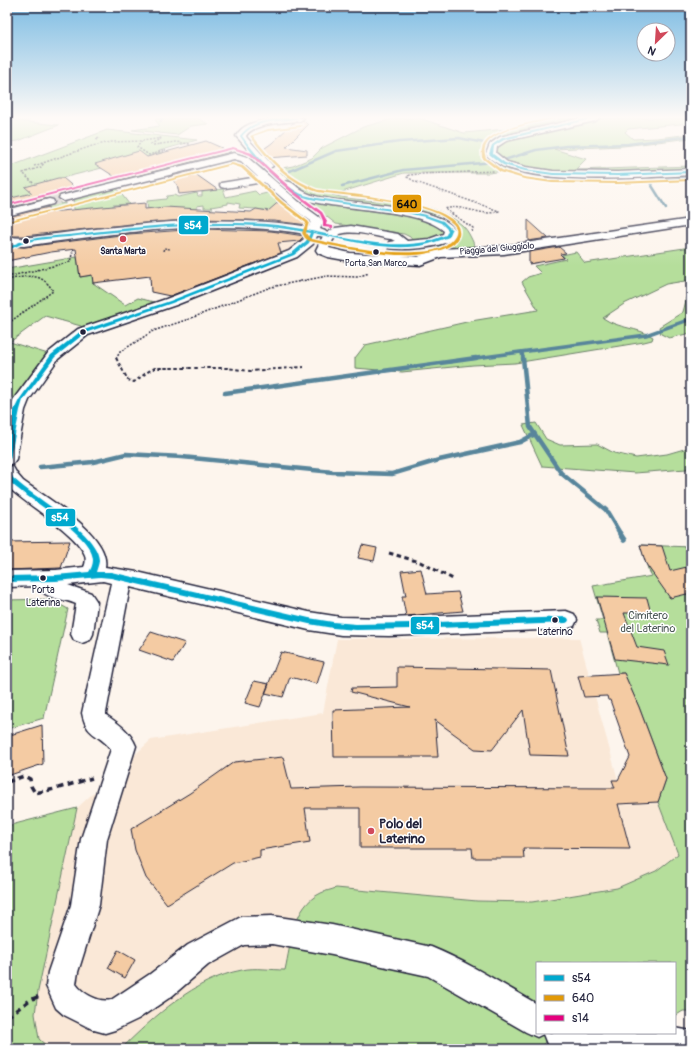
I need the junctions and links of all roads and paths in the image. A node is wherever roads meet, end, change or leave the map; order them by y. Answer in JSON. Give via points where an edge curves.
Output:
{"nodes":[{"id":1,"x":40,"y":167,"type":"edge"},
{"id":2,"x":186,"y":167,"type":"edge"},
{"id":3,"x":253,"y":167,"type":"edge"},
{"id":4,"x":269,"y":167,"type":"edge"},
{"id":5,"x":514,"y":168,"type":"joint"},
{"id":6,"x":691,"y":172,"type":"edge"},
{"id":7,"x":266,"y":179,"type":"junction"},
{"id":8,"x":33,"y":184,"type":"dead end"},
{"id":9,"x":225,"y":185,"type":"dead end"},
{"id":10,"x":64,"y":198,"type":"tunnel mouth"},
{"id":11,"x":49,"y":202,"type":"tunnel mouth"},
{"id":12,"x":7,"y":213,"type":"edge"},
{"id":13,"x":691,"y":222,"type":"edge"},
{"id":14,"x":472,"y":232,"type":"dead end"},
{"id":15,"x":322,"y":234,"type":"junction"},
{"id":16,"x":7,"y":241,"type":"edge"},
{"id":17,"x":24,"y":242,"type":"junction"},
{"id":18,"x":74,"y":247,"type":"dead end"},
{"id":19,"x":7,"y":249,"type":"edge"},
{"id":20,"x":170,"y":249,"type":"dead end"},
{"id":21,"x":163,"y":251,"type":"dead end"},
{"id":22,"x":370,"y":273,"type":"dead end"},
{"id":23,"x":7,"y":279,"type":"edge"},
{"id":24,"x":7,"y":324,"type":"edge"},
{"id":25,"x":304,"y":367,"type":"dead end"},
{"id":26,"x":7,"y":458,"type":"edge"},
{"id":27,"x":7,"y":471,"type":"edge"},
{"id":28,"x":389,"y":552,"type":"dead end"},
{"id":29,"x":105,"y":575,"type":"junction"},
{"id":30,"x":47,"y":578,"type":"junction"},
{"id":31,"x":7,"y":579,"type":"edge"},
{"id":32,"x":453,"y":579,"type":"dead end"},
{"id":33,"x":566,"y":620,"type":"dead end"},
{"id":34,"x":82,"y":634,"type":"dead end"},
{"id":35,"x":96,"y":776,"type":"dead end"},
{"id":36,"x":7,"y":782,"type":"edge"},
{"id":37,"x":61,"y":986,"type":"junction"},
{"id":38,"x":7,"y":1017,"type":"edge"},
{"id":39,"x":536,"y":1020,"type":"edge"},
{"id":40,"x":560,"y":1034,"type":"edge"},
{"id":41,"x":691,"y":1047,"type":"edge"}],
"edges":[{"from":1,"to":8,"type":"path","via":[[23,173]]},
{"from":2,"to":10,"type":"street"},
{"from":3,"to":7,"type":"street"},
{"from":4,"to":15,"type":"street","via":[[300,194],[325,202],[423,215],[442,222],[450,230],[448,236],[438,241],[404,245],[394,236],[351,230]]},
{"from":5,"to":6,"type":"street","via":[[583,175]]},
{"from":5,"to":14,"type":"path","via":[[407,177],[499,211],[492,213],[453,207],[445,209],[469,224]]},
{"from":7,"to":9,"type":"street"},
{"from":7,"to":15,"type":"street","via":[[316,220]]},
{"from":11,"to":12,"type":"street"},
{"from":13,"to":15,"type":"street","name":"Piaggia del Giuggiolo","via":[[510,249],[439,253],[420,261],[357,258],[328,253],[323,251]]},
{"from":15,"to":17,"type":"street","via":[[254,224],[210,224],[144,228]]},
{"from":15,"to":26,"type":"street","via":[[292,254],[171,302],[83,332],[53,356],[21,400]]},
{"from":16,"to":17,"type":"street"},
{"from":17,"to":19,"type":"street"},
{"from":18,"to":23,"type":"path","via":[[70,262]]},
{"from":20,"to":21,"type":"path","via":[[164,248]]},
{"from":22,"to":25,"type":"path","via":[[357,277],[327,276],[271,287],[189,320],[153,330],[120,352],[116,359],[128,380],[134,382],[155,368],[227,368],[250,371]]},
{"from":23,"to":24,"type":"path","via":[[41,278],[49,283],[53,291]]},
{"from":27,"to":29,"type":"street","via":[[17,485],[80,534],[89,544]]},
{"from":28,"to":32,"type":"path","via":[[420,562]]},
{"from":29,"to":30,"type":"street"},
{"from":29,"to":33,"type":"street","via":[[333,625],[405,626]]},
{"from":29,"to":37,"type":"street","via":[[94,713],[96,722],[113,733],[124,746],[94,839],[85,905],[63,972]]},
{"from":30,"to":31,"type":"street"},
{"from":30,"to":34,"type":"street","via":[[47,584],[52,589],[82,598],[87,602]]},
{"from":35,"to":36,"type":"path","via":[[35,793],[30,779],[24,776]]},
{"from":37,"to":38,"type":"path","via":[[30,1000]]},
{"from":37,"to":39,"type":"street","via":[[67,997],[75,1004],[105,1017],[127,1008],[198,955],[241,931],[272,930],[332,940],[431,962]]},
{"from":40,"to":41,"type":"street","via":[[590,1043],[647,1040]]}]}
